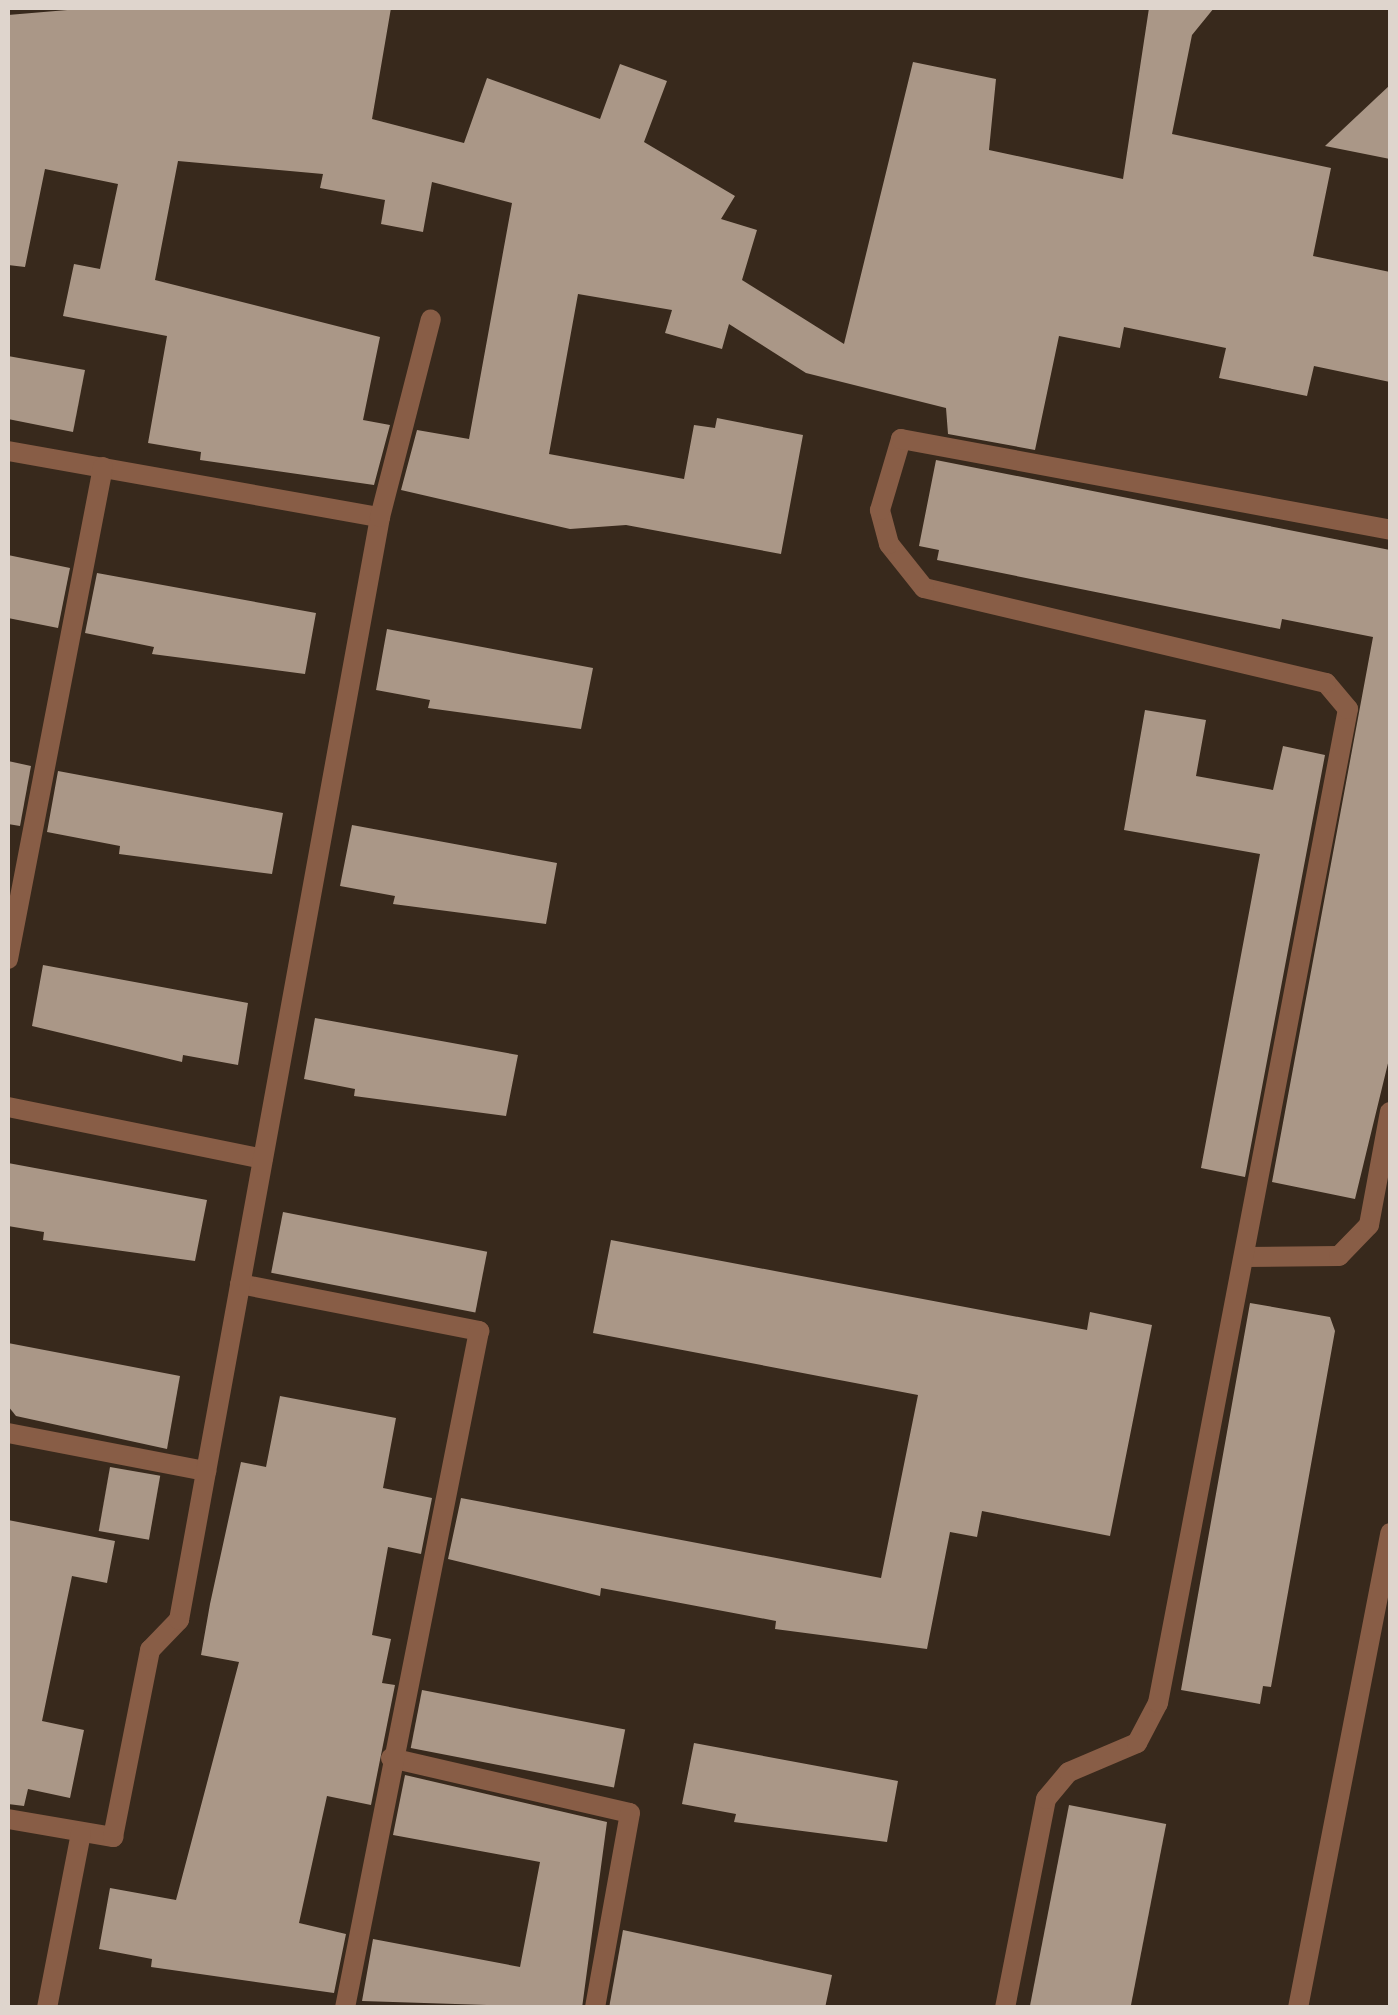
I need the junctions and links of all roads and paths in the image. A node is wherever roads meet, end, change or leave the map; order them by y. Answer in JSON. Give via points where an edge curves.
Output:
{"nodes":[{"id":1,"x":431,"y":319,"type":"dead end"},
{"id":2,"x":8,"y":451,"type":"edge"},
{"id":3,"x":103,"y":468,"type":"junction"},
{"id":4,"x":380,"y":517,"type":"junction"},
{"id":5,"x":1390,"y":530,"type":"edge"},
{"id":6,"x":8,"y":959,"type":"edge"},
{"id":7,"x":8,"y":1107,"type":"edge"},
{"id":8,"x":1390,"y":1112,"type":"edge"},
{"id":9,"x":262,"y":1159,"type":"junction"},
{"id":10,"x":1246,"y":1257,"type":"junction"},
{"id":11,"x":240,"y":1284,"type":"junction"},
{"id":12,"x":8,"y":1433,"type":"edge"},
{"id":13,"x":206,"y":1471,"type":"junction"},
{"id":14,"x":1390,"y":1533,"type":"edge"},
{"id":15,"x":390,"y":1758,"type":"junction"},
{"id":16,"x":8,"y":1819,"type":"edge"},
{"id":17,"x":81,"y":1833,"type":"junction"},
{"id":18,"x":47,"y":2008,"type":"edge"},
{"id":19,"x":345,"y":2008,"type":"edge"},
{"id":20,"x":594,"y":2008,"type":"edge"},
{"id":21,"x":1005,"y":2008,"type":"edge"},
{"id":22,"x":1298,"y":2008,"type":"edge"}],
"edges":[{"from":1,"to":4,"type":"street"},
{"from":2,"to":3,"type":"street"},
{"from":3,"to":4,"type":"street"},
{"from":3,"to":6,"type":"street"},
{"from":4,"to":9,"type":"street"},
{"from":5,"to":10,"type":"street","via":[[901,439],[880,510],[889,544],[924,588],[1326,683],[1348,710],[1245,1214]]},
{"from":7,"to":9,"type":"street"},
{"from":8,"to":10,"type":"street","via":[[1369,1225],[1339,1256]]},
{"from":9,"to":11,"type":"street"},
{"from":10,"to":21,"type":"street","via":[[1158,1703],[1136,1743],[1069,1772],[1046,1799]]},
{"from":11,"to":13,"type":"street"},
{"from":11,"to":15,"type":"street","via":[[479,1331]]},
{"from":12,"to":13,"type":"street"},
{"from":13,"to":17,"type":"street","via":[[179,1620],[150,1650],[112,1838]]},
{"from":14,"to":22,"type":"street"},
{"from":15,"to":19,"type":"street"},
{"from":15,"to":20,"type":"street","via":[[630,1812]]},
{"from":16,"to":17,"type":"street"},
{"from":17,"to":18,"type":"street"}]}
